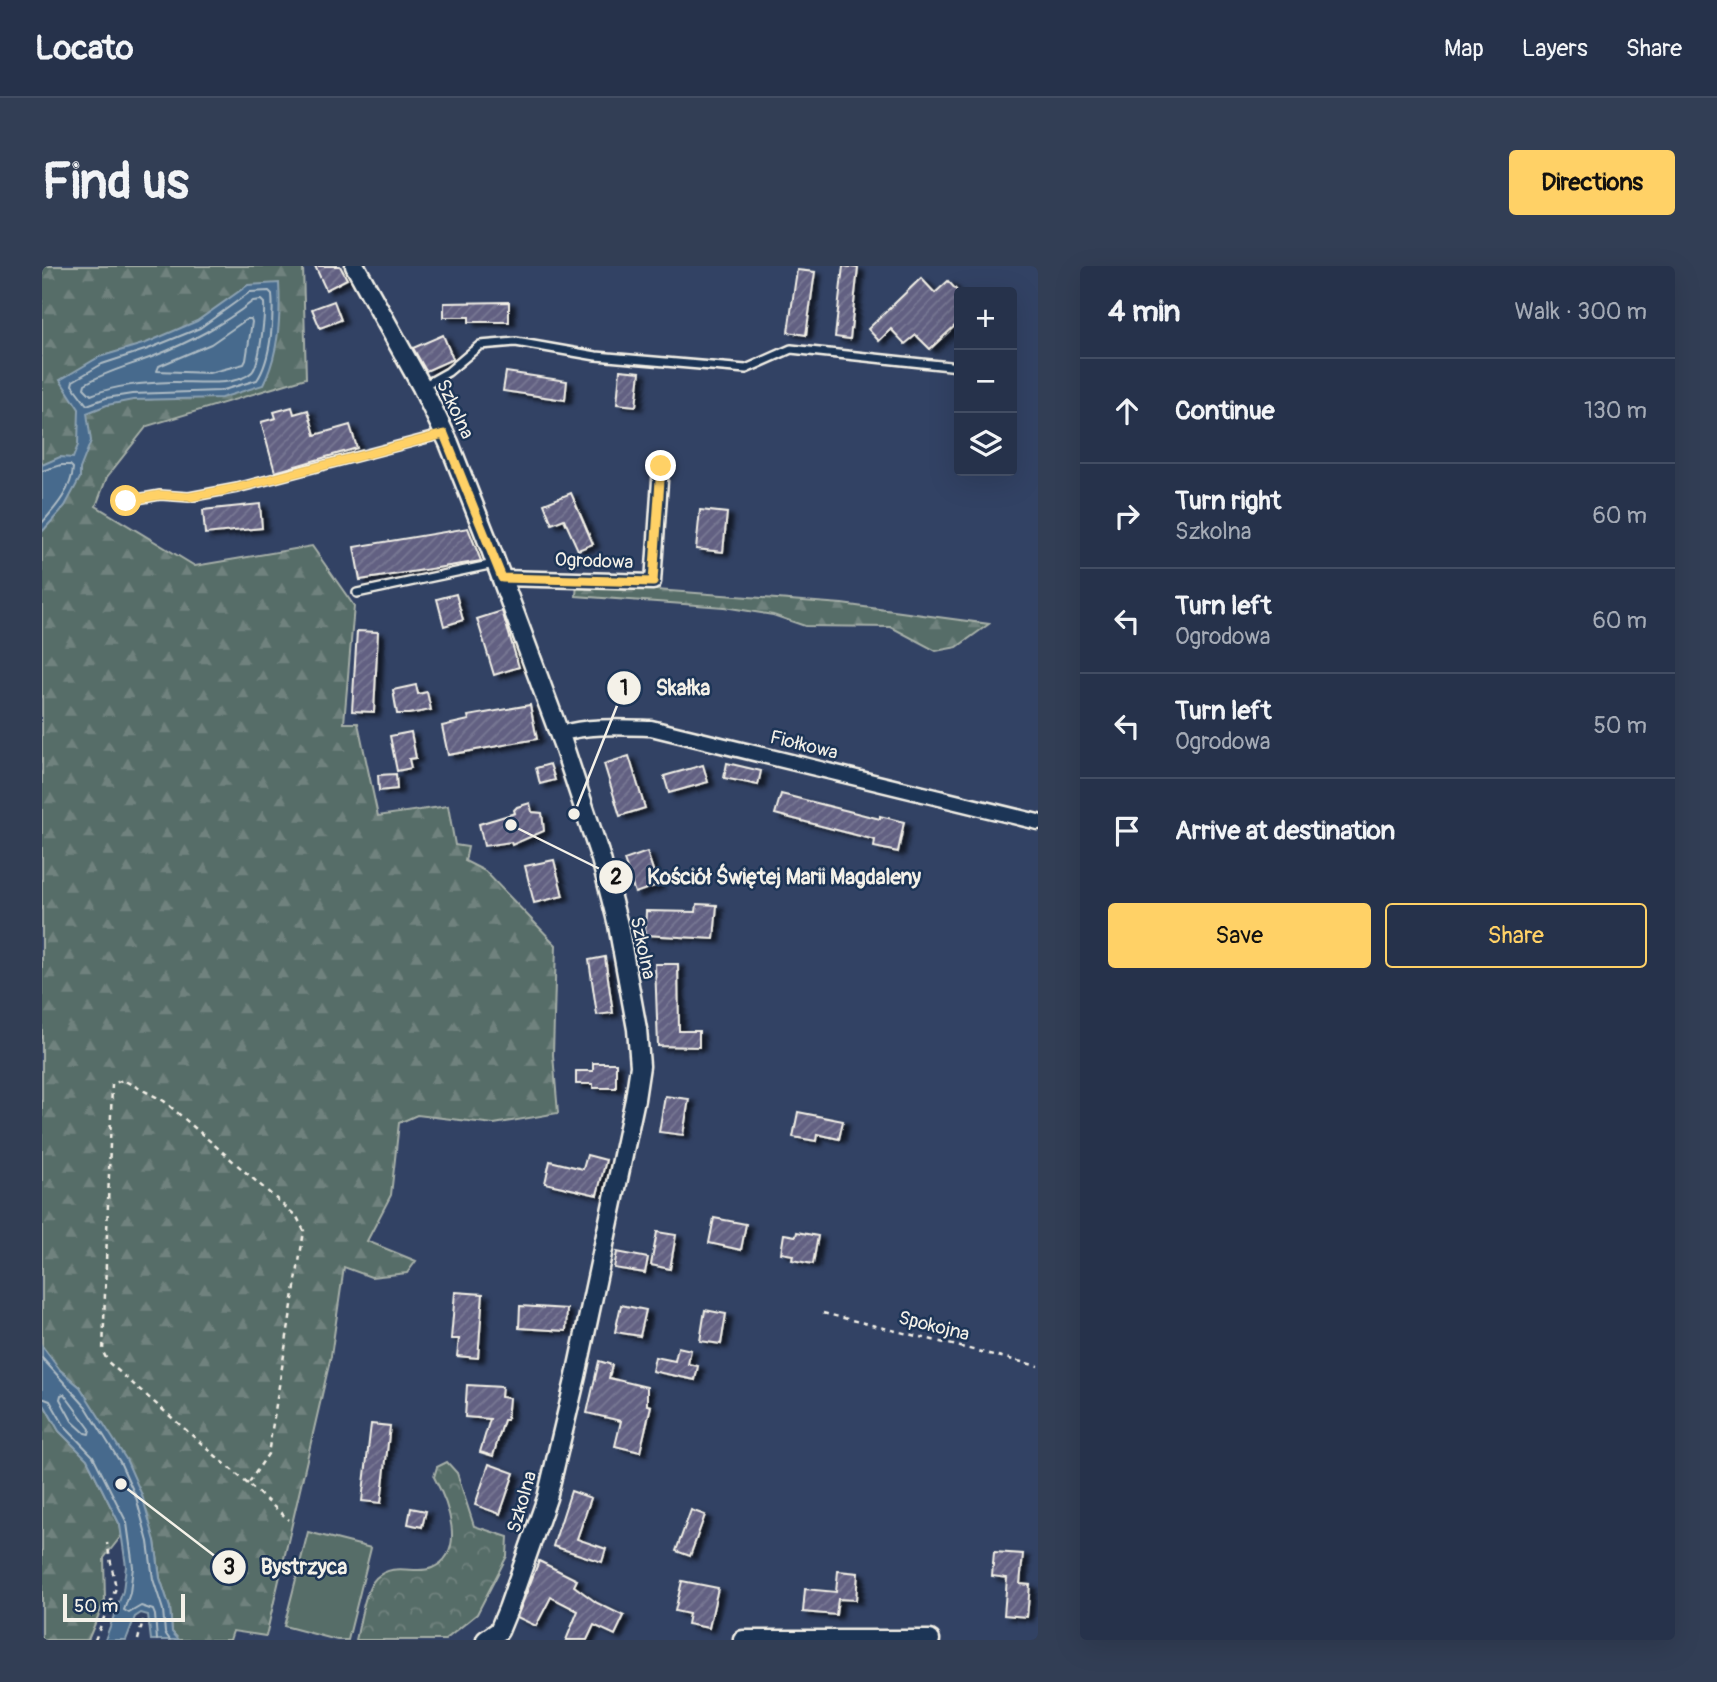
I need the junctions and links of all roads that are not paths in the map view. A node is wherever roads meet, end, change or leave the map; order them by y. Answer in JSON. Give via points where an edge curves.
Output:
{"nodes":[{"id":1,"x":355,"y":266,"type":"edge"},
{"id":2,"x":954,"y":366,"type":"edge"},
{"id":3,"x":422,"y":387,"type":"junction"},
{"id":4,"x":444,"y":434,"type":"junction"},
{"id":5,"x":661,"y":466,"type":"dead end"},
{"id":6,"x":126,"y":501,"type":"dead end"},
{"id":7,"x":499,"y":571,"type":"junction"},
{"id":8,"x":357,"y":593,"type":"dead end"},
{"id":9,"x":559,"y":734,"type":"junction"},
{"id":10,"x":1038,"y":822,"type":"edge"},
{"id":11,"x":499,"y":1637,"type":"edge"},
{"id":12,"x":854,"y":1639,"type":"edge"},
{"id":13,"x":743,"y":1640,"type":"edge"},
{"id":14,"x":930,"y":1640,"type":"edge"}],
"edges":[{"from":1,"to":3,"type":"street","name":"Szkolna"},
{"from":2,"to":3,"type":"lane","via":[[791,349],[746,369],[733,369],[596,356],[516,342],[480,345]]},
{"from":3,"to":4,"type":"street","name":"Szkolna"},
{"from":4,"to":6,"type":"lane","via":[[237,488]]},
{"from":4,"to":7,"type":"street","name":"Szkolna"},
{"from":5,"to":7,"type":"street","name":"Ogrodowa","via":[[653,582]]},
{"from":7,"to":8,"type":"lane"},
{"from":7,"to":9,"type":"street","name":"Szkolna"},
{"from":9,"to":10,"type":"street","name":"Fiołkowa","via":[[610,726],[651,728]]},
{"from":9,"to":11,"type":"street","name":"Szkolna","via":[[618,925],[640,1066],[547,1498]]},
{"from":12,"to":13,"type":"street"},
{"from":12,"to":14,"type":"street"}]}
